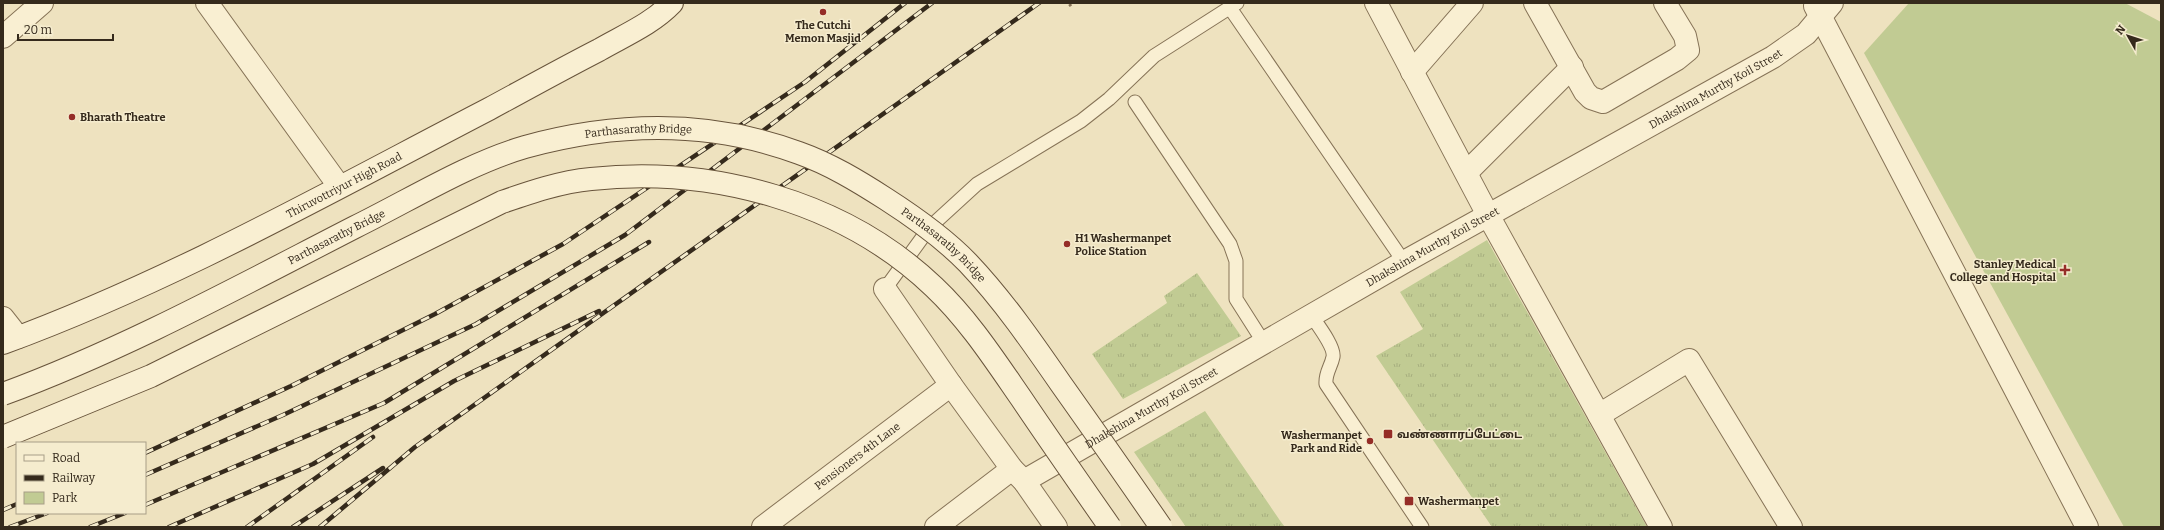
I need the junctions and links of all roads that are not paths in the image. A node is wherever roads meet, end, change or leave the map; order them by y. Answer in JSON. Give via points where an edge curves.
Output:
{"nodes":[{"id":1,"x":42,"y":3,"type":"edge"},
{"id":2,"x":207,"y":3,"type":"edge"},
{"id":3,"x":672,"y":3,"type":"edge"},
{"id":4,"x":1376,"y":3,"type":"edge"},
{"id":5,"x":1472,"y":3,"type":"edge"},
{"id":6,"x":1535,"y":3,"type":"edge"},
{"id":7,"x":1665,"y":3,"type":"edge"},
{"id":8,"x":1234,"y":6,"type":"edge"},
{"id":9,"x":1822,"y":8,"type":"edge"},
{"id":10,"x":3,"y":37,"type":"edge"},
{"id":11,"x":1572,"y":67,"type":"junction"},
{"id":12,"x":1412,"y":72,"type":"junction"},
{"id":13,"x":1135,"y":102,"type":"dead end"},
{"id":14,"x":1467,"y":172,"type":"junction"},
{"id":15,"x":340,"y":186,"type":"junction"},
{"id":16,"x":1488,"y":215,"type":"junction"},
{"id":17,"x":1404,"y":262,"type":"junction"},
{"id":18,"x":885,"y":289,"type":"joint"},
{"id":19,"x":1311,"y":315,"type":"junction"},
{"id":20,"x":3,"y":318,"type":"edge"},
{"id":21,"x":11,"y":340,"type":"edge"},
{"id":22,"x":1264,"y":343,"type":"junction"},
{"id":23,"x":951,"y":385,"type":"junction"},
{"id":24,"x":3,"y":394,"type":"edge"},
{"id":25,"x":1599,"y":415,"type":"junction"},
{"id":26,"x":3,"y":438,"type":"edge"},
{"id":27,"x":1018,"y":475,"type":"junction"},
{"id":28,"x":763,"y":527,"type":"edge"},
{"id":29,"x":936,"y":527,"type":"edge"},
{"id":30,"x":1056,"y":527,"type":"edge"},
{"id":31,"x":1110,"y":527,"type":"edge"},
{"id":32,"x":1161,"y":527,"type":"edge"},
{"id":33,"x":1422,"y":527,"type":"edge"},
{"id":34,"x":1661,"y":527,"type":"edge"},
{"id":35,"x":1791,"y":527,"type":"edge"},
{"id":36,"x":2087,"y":527,"type":"edge"}],
"edges":[{"from":1,"to":10,"type":"street"},
{"from":2,"to":15,"type":"street"},
{"from":3,"to":15,"type":"street","name":"Thiruvottriyur High Road","via":[[627,34]]},
{"from":4,"to":12,"type":"street"},
{"from":5,"to":12,"type":"street"},
{"from":6,"to":11,"type":"street"},
{"from":7,"to":11,"type":"street","via":[[1685,36],[1688,50],[1683,55],[1603,102],[1591,98]]},
{"from":8,"to":17,"type":"lane"},
{"from":8,"to":18,"type":"lane","via":[[1154,56],[1082,121],[976,184],[930,227]]},
{"from":9,"to":16,"type":"street","name":"Dhakshina Murthy Koil Street","via":[[1806,34],[1773,57]]},
{"from":9,"to":36,"type":"street"},
{"from":11,"to":14,"type":"street"},
{"from":12,"to":14,"type":"street"},
{"from":13,"to":22,"type":"lane","via":[[1230,244],[1236,261],[1237,304]]},
{"from":14,"to":16,"type":"street"},
{"from":15,"to":21,"type":"street","name":"Thiruvottriyur High Road","via":[[164,276]]},
{"from":16,"to":17,"type":"street","name":"Dhakshina Murthy Koil Street"},
{"from":16,"to":25,"type":"street"},
{"from":17,"to":19,"type":"street","name":"Dhakshina Murthy Koil Street"},
{"from":18,"to":23,"type":"street"},
{"from":19,"to":22,"type":"street","name":"Dhakshina Murthy Koil Street"},
{"from":19,"to":33,"type":"lane","via":[[1334,353],[1326,384]]},
{"from":20,"to":21,"type":"street"},
{"from":22,"to":27,"type":"street","name":"Dhakshina Murthy Koil Street"},
{"from":23,"to":27,"type":"street"},
{"from":23,"to":28,"type":"street","name":"Pensioners 4th Lane"},
{"from":24,"to":32,"type":"street","name":"Parthasarathy Bridge","bridge":true,"via":[[38,382],[123,344],[494,158],[565,138],[606,130],[702,130],[762,142],[799,153],[836,169],[900,208],[946,242],[966,261],[1019,325]]},
{"from":25,"to":34,"type":"street"},
{"from":25,"to":35,"type":"street","via":[[1689,360]]},
{"from":26,"to":31,"type":"street","bridge":true,"via":[[152,376],[502,202],[539,189],[589,179],[627,176],[696,179],[787,200],[810,208],[863,232],[912,266],[965,321]]},
{"from":27,"to":29,"type":"street","name":"Dhakshina Murthy Koil Street"},
{"from":27,"to":30,"type":"street"}]}
